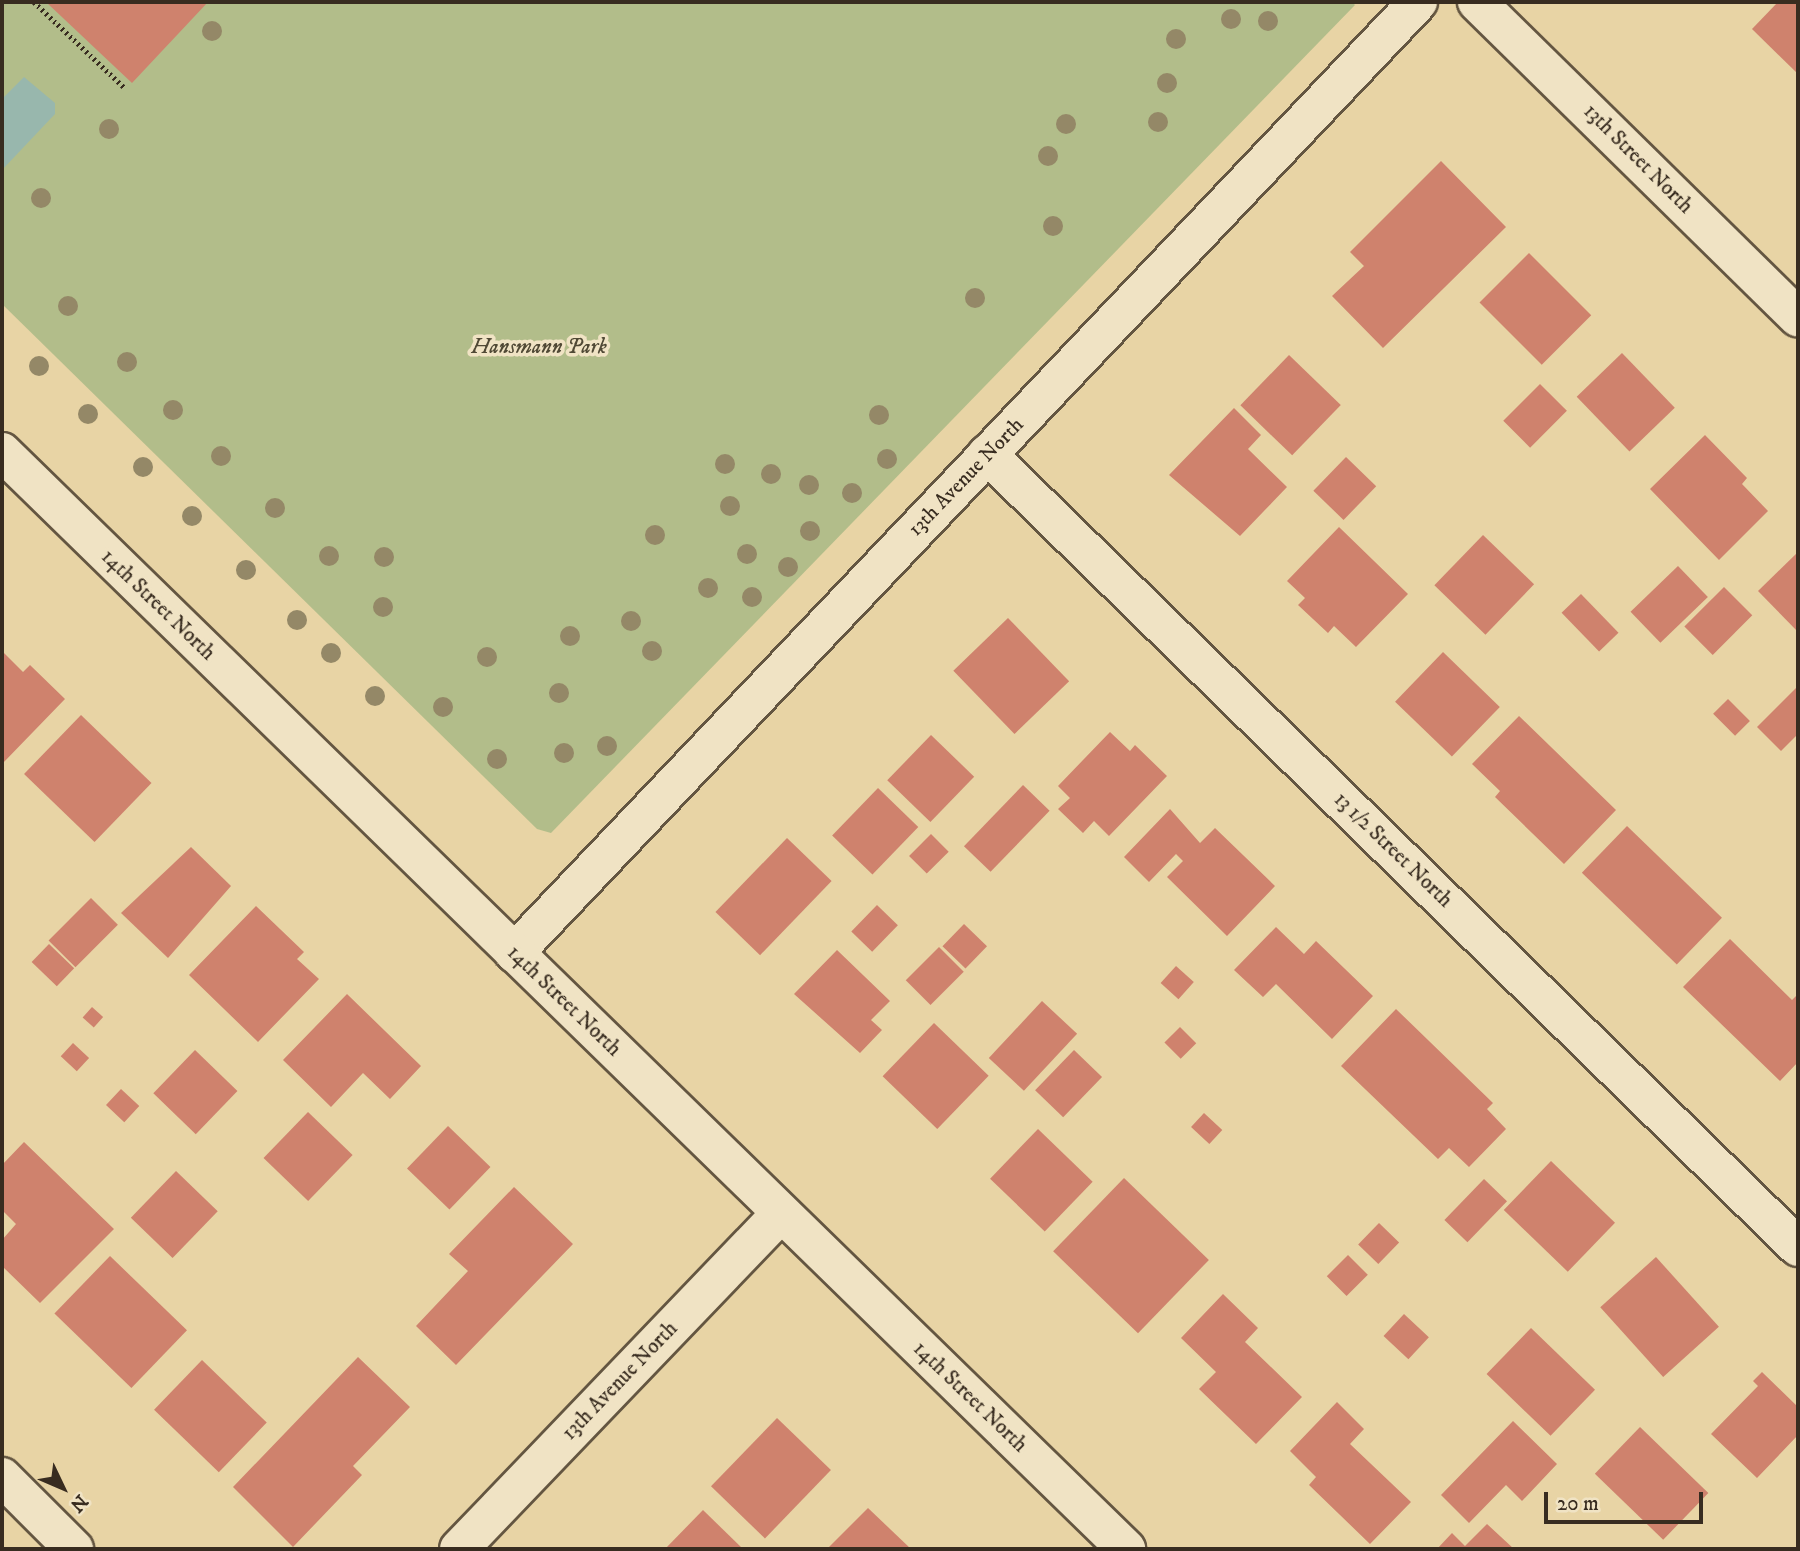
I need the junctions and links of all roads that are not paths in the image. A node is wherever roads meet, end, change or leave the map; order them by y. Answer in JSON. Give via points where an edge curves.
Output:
{"nodes":[{"id":1,"x":1419,"y":2,"type":"edge"},
{"id":2,"x":1477,"y":2,"type":"edge"},
{"id":3,"x":1798,"y":317,"type":"edge"},
{"id":4,"x":2,"y":452,"type":"edge"},
{"id":5,"x":987,"y":454,"type":"junction"},
{"id":6,"x":514,"y":953,"type":"junction"},
{"id":7,"x":780,"y":1214,"type":"junction"},
{"id":8,"x":1798,"y":1247,"type":"edge"},
{"id":9,"x":2,"y":1477,"type":"edge"},
{"id":10,"x":74,"y":1549,"type":"edge"},
{"id":11,"x":459,"y":1549,"type":"edge"},
{"id":12,"x":1126,"y":1549,"type":"edge"}],
"edges":[{"from":1,"to":5,"type":"street","name":"13th Avenue North"},
{"from":2,"to":3,"type":"street","name":"13th Street North"},
{"from":4,"to":6,"type":"street","name":"14th Street North"},
{"from":5,"to":6,"type":"street","name":"13th Avenue North"},
{"from":5,"to":8,"type":"street","name":"13 1/2 Street North"},
{"from":6,"to":7,"type":"street","name":"14th Street North"},
{"from":7,"to":11,"type":"street","name":"13th Avenue North"},
{"from":7,"to":12,"type":"street","name":"14th Street North"},
{"from":9,"to":10,"type":"street"}]}
